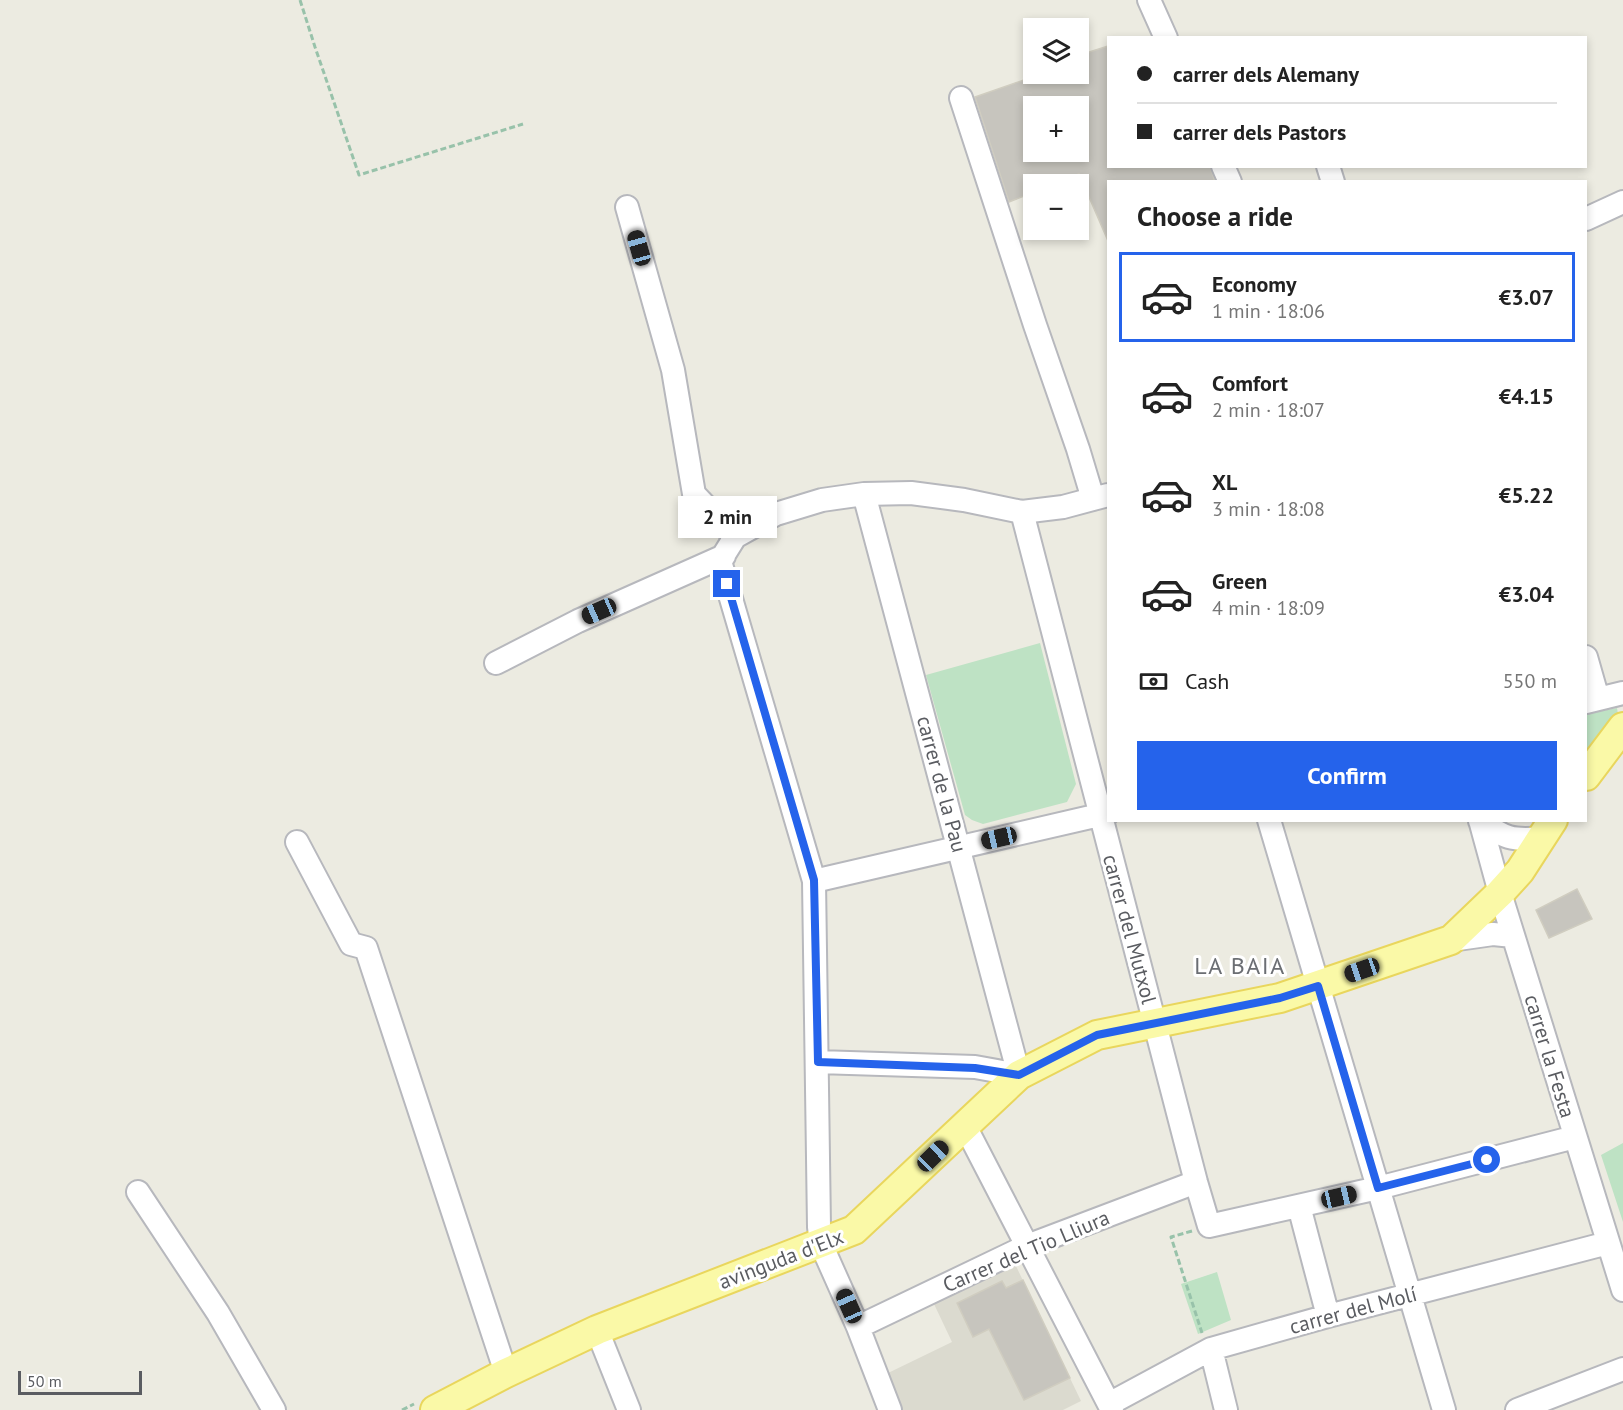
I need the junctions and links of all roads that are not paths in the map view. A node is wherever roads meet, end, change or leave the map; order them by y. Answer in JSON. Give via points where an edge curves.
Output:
{"nodes":[{"id":1,"x":1149,"y":0,"type":"edge"},
{"id":2,"x":1165,"y":36,"type":"edge"},
{"id":3,"x":961,"y":98,"type":"dead end"},
{"id":4,"x":1620,"y":205,"type":"edge"},
{"id":5,"x":627,"y":207,"type":"dead end"},
{"id":6,"x":1587,"y":219,"type":"edge"},
{"id":7,"x":864,"y":494,"type":"junction"},
{"id":8,"x":1101,"y":497,"type":"edge"},
{"id":9,"x":1022,"y":512,"type":"junction"},
{"id":10,"x":727,"y":551,"type":"junction"},
{"id":11,"x":496,"y":663,"type":"dead end"},
{"id":12,"x":1587,"y":664,"type":"edge"},
{"id":13,"x":1623,"y":693,"type":"edge"},
{"id":14,"x":1592,"y":700,"type":"edge"},
{"id":15,"x":1623,"y":727,"type":"edge"},
{"id":16,"x":1587,"y":775,"type":"edge"},
{"id":17,"x":1104,"y":814,"type":"edge"},
{"id":18,"x":1270,"y":822,"type":"edge"},
{"id":19,"x":1480,"y":822,"type":"edge"},
{"id":20,"x":1481,"y":822,"type":"edge"},
{"id":21,"x":1547,"y":829,"type":"edge"},
{"id":22,"x":297,"y":842,"type":"dead end"},
{"id":23,"x":958,"y":847,"type":"junction"},
{"id":24,"x":814,"y":880,"type":"junction"},
{"id":25,"x":1500,"y":894,"type":"junction"},
{"id":26,"x":1513,"y":936,"type":"junction"},
{"id":27,"x":1451,"y":940,"type":"junction"},
{"id":28,"x":1318,"y":986,"type":"junction"},
{"id":29,"x":1154,"y":1023,"type":"junction"},
{"id":30,"x":818,"y":1062,"type":"junction"},
{"id":31,"x":1019,"y":1075,"type":"junction"},
{"id":32,"x":965,"y":1126,"type":"junction"},
{"id":33,"x":1575,"y":1137,"type":"junction"},
{"id":34,"x":1196,"y":1182,"type":"junction"},
{"id":35,"x":1378,"y":1188,"type":"junction"},
{"id":36,"x":138,"y":1192,"type":"dead end"},
{"id":37,"x":1299,"y":1206,"type":"junction"},
{"id":38,"x":1608,"y":1243,"type":"junction"},
{"id":39,"x":821,"y":1244,"type":"junction"},
{"id":40,"x":1027,"y":1246,"type":"junction"},
{"id":41,"x":1623,"y":1290,"type":"edge"},
{"id":42,"x":1410,"y":1295,"type":"junction"},
{"id":43,"x":1328,"y":1316,"type":"junction"},
{"id":44,"x":858,"y":1327,"type":"junction"},
{"id":45,"x":597,"y":1330,"type":"junction"},
{"id":46,"x":1207,"y":1343,"type":"junction"},
{"id":47,"x":1623,"y":1369,"type":"edge"},
{"id":48,"x":506,"y":1373,"type":"junction"},
{"id":49,"x":1111,"y":1407,"type":"edge"},
{"id":50,"x":274,"y":1410,"type":"edge"},
{"id":51,"x":435,"y":1410,"type":"edge"},
{"id":52,"x":629,"y":1410,"type":"edge"},
{"id":53,"x":890,"y":1410,"type":"edge"},
{"id":54,"x":1226,"y":1410,"type":"edge"},
{"id":55,"x":1444,"y":1410,"type":"edge"},
{"id":56,"x":1517,"y":1410,"type":"edge"}],
"edges":[{"from":1,"to":2,"type":"street"},
{"from":3,"to":8,"type":"street","via":[[1078,449]]},
{"from":4,"to":6,"type":"street"},
{"from":5,"to":10,"type":"street","via":[[673,370],[694,494]]},
{"from":7,"to":9,"type":"street","via":[[911,493]]},
{"from":7,"to":10,"type":"street","via":[[822,500],[776,514]]},
{"from":7,"to":23,"type":"street","name":"carrer de la Pau"},
{"from":8,"to":9,"type":"street"},
{"from":9,"to":17,"type":"street","name":"carrer del Mutxol"},
{"from":10,"to":11,"type":"street"},
{"from":10,"to":24,"type":"street"},
{"from":12,"to":14,"type":"street"},
{"from":13,"to":14,"type":"street"},
{"from":15,"to":16,"type":"main road"},
{"from":17,"to":23,"type":"street"},
{"from":17,"to":29,"type":"street","name":"carrer del Mutxol"},
{"from":18,"to":28,"type":"street"},
{"from":19,"to":25,"type":"street","name":"carrer la Festa"},
{"from":20,"to":21,"type":"street","via":[[1500,835],[1520,840]]},
{"from":21,"to":25,"type":"main road","name":"avinguda d'Elx"},
{"from":22,"to":48,"type":"street","via":[[351,944],[366,948]]},
{"from":23,"to":24,"type":"street"},
{"from":23,"to":31,"type":"street","name":"carrer de la Pau"},
{"from":24,"to":30,"type":"street"},
{"from":25,"to":26,"type":"street","name":"carrer la Festa"},
{"from":25,"to":27,"type":"main road","name":"avinguda d'Elx"},
{"from":26,"to":27,"type":"street","via":[[1493,934]]},
{"from":26,"to":33,"type":"street","name":"carrer la Festa"},
{"from":27,"to":28,"type":"main road","name":"avinguda d'Elx"},
{"from":28,"to":29,"type":"main road","name":"avinguda d'Elx","via":[[1280,998]]},
{"from":28,"to":35,"type":"street"},
{"from":29,"to":31,"type":"main road","name":"avinguda d'Elx","via":[[1097,1035]]},
{"from":29,"to":34,"type":"street","name":"carrer del Mutxol"},
{"from":30,"to":31,"type":"street","via":[[975,1068]]},
{"from":30,"to":39,"type":"street"},
{"from":31,"to":32,"type":"main road","name":"avinguda d'Elx"},
{"from":32,"to":39,"type":"main road","name":"avinguda d'Elx","via":[[854,1230]]},
{"from":32,"to":40,"type":"street"},
{"from":33,"to":35,"type":"street"},
{"from":33,"to":38,"type":"street","name":"carrer la Festa"},
{"from":34,"to":37,"type":"street","name":"carrer del Mutxol","via":[[1212,1226]]},
{"from":34,"to":40,"type":"street","name":"Carrer del Tio Lliura"},
{"from":35,"to":37,"type":"street"},
{"from":35,"to":42,"type":"street"},
{"from":36,"to":50,"type":"street","via":[[218,1313]]},
{"from":37,"to":43,"type":"street"},
{"from":38,"to":41,"type":"street","name":"carrer la Festa"},
{"from":38,"to":42,"type":"street","name":"carrer del Molí"},
{"from":39,"to":44,"type":"street"},
{"from":39,"to":45,"type":"main road","name":"avinguda d'Elx"},
{"from":40,"to":44,"type":"street","name":"Carrer del Tio Lliura"},
{"from":40,"to":49,"type":"street"},
{"from":42,"to":43,"type":"street","name":"carrer del Molí"},
{"from":42,"to":55,"type":"street"},
{"from":43,"to":46,"type":"street","name":"carrer del Molí"},
{"from":44,"to":53,"type":"street"},
{"from":45,"to":48,"type":"main road","name":"avinguda d'Elx"},
{"from":45,"to":52,"type":"street"},
{"from":46,"to":49,"type":"street","name":"carrer del Molí"},
{"from":46,"to":54,"type":"street"},
{"from":47,"to":56,"type":"street"},
{"from":48,"to":51,"type":"main road","name":"avinguda d'Elx"}]}
